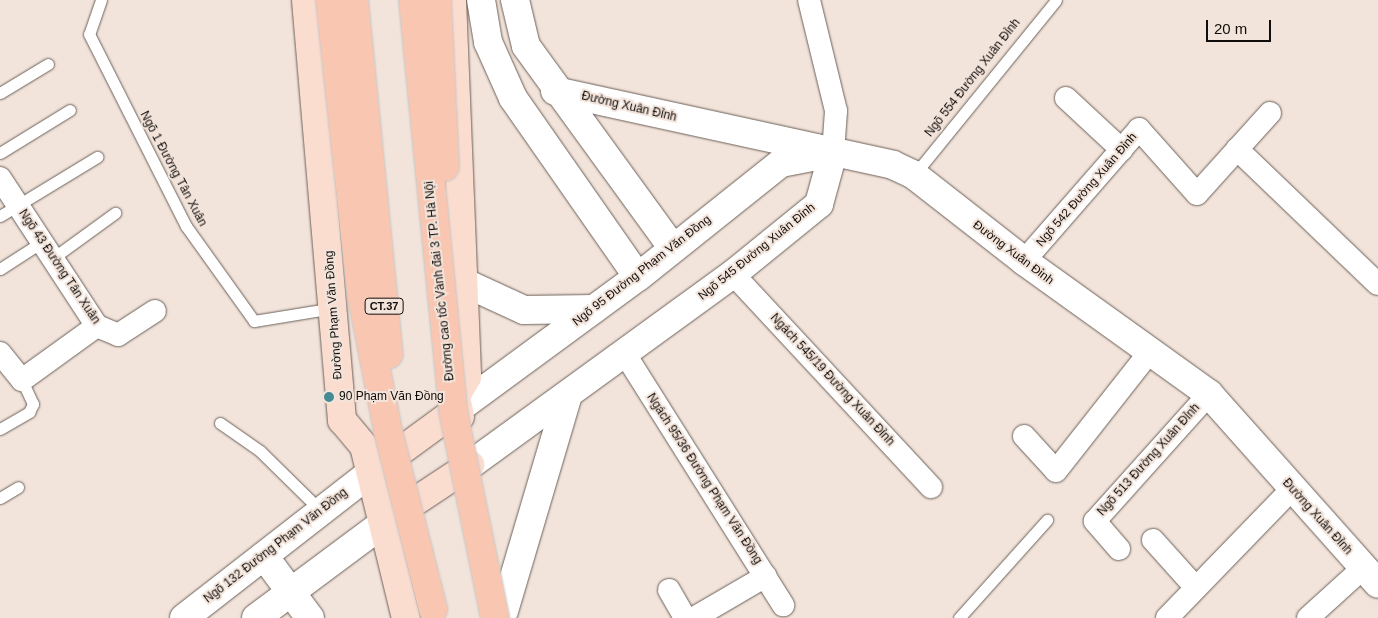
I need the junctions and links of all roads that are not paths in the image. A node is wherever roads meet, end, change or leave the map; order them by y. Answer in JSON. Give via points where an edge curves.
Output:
{"nodes":[{"id":1,"x":102,"y":0,"type":"edge"},
{"id":2,"x":306,"y":0,"type":"edge"},
{"id":3,"x":330,"y":0,"type":"edge"},
{"id":4,"x":341,"y":0,"type":"edge"},
{"id":5,"x":354,"y":0,"type":"edge"},
{"id":6,"x":412,"y":0,"type":"edge"},
{"id":7,"x":420,"y":0,"type":"edge"},
{"id":8,"x":437,"y":0,"type":"edge"},
{"id":9,"x":452,"y":0,"type":"edge"},
{"id":10,"x":481,"y":0,"type":"edge"},
{"id":11,"x":515,"y":0,"type":"edge"},
{"id":12,"x":809,"y":0,"type":"edge"},
{"id":13,"x":1056,"y":0,"type":"edge"},
{"id":14,"x":48,"y":64,"type":"dead end"},
{"id":15,"x":555,"y":90,"type":"junction"},
{"id":16,"x":0,"y":93,"type":"edge"},
{"id":17,"x":1066,"y":98,"type":"dead end"},
{"id":18,"x":70,"y":110,"type":"dead end"},
{"id":19,"x":1270,"y":113,"type":"dead end"},
{"id":20,"x":1237,"y":149,"type":"junction"},
{"id":21,"x":1122,"y":150,"type":"junction"},
{"id":22,"x":0,"y":153,"type":"edge"},
{"id":23,"x":833,"y":153,"type":"junction"},
{"id":24,"x":97,"y":157,"type":"dead end"},
{"id":25,"x":914,"y":175,"type":"junction"},
{"id":26,"x":0,"y":178,"type":"edge"},
{"id":27,"x":9,"y":211,"type":"edge"},
{"id":28,"x":114,"y":213,"type":"dead end"},
{"id":29,"x":673,"y":248,"type":"junction"},
{"id":30,"x":47,"y":250,"type":"junction"},
{"id":31,"x":1024,"y":262,"type":"junction"},
{"id":32,"x":0,"y":269,"type":"edge"},
{"id":33,"x":733,"y":274,"type":"junction"},
{"id":34,"x":1375,"y":274,"type":"edge"},
{"id":35,"x":638,"y":277,"type":"junction"},
{"id":36,"x":463,"y":282,"type":"junction"},
{"id":37,"x":334,"y":308,"type":"junction"},
{"id":38,"x":594,"y":309,"type":"junction"},
{"id":39,"x":155,"y":311,"type":"dead end"},
{"id":40,"x":97,"y":326,"type":"junction"},
{"id":41,"x":0,"y":353,"type":"edge"},
{"id":42,"x":1149,"y":353,"type":"junction"},
{"id":43,"x":625,"y":354,"type":"junction"},
{"id":44,"x":22,"y":380,"type":"junction"},
{"id":45,"x":1209,"y":394,"type":"junction"},
{"id":46,"x":568,"y":395,"type":"junction"},
{"id":47,"x":456,"y":406,"type":"junction"},
{"id":48,"x":220,"y":423,"type":"dead end"},
{"id":49,"x":0,"y":429,"type":"edge"},
{"id":50,"x":1024,"y":436,"type":"dead end"},
{"id":51,"x":364,"y":446,"type":"junction"},
{"id":52,"x":470,"y":465,"type":"junction"},
{"id":53,"x":369,"y":474,"type":"junction"},
{"id":54,"x":18,"y":487,"type":"dead end"},
{"id":55,"x":931,"y":487,"type":"dead end"},
{"id":56,"x":1291,"y":490,"type":"junction"},
{"id":57,"x":0,"y":498,"type":"edge"},
{"id":58,"x":406,"y":508,"type":"junction"},
{"id":59,"x":321,"y":511,"type":"junction"},
{"id":60,"x":1048,"y":520,"type":"dead end"},
{"id":61,"x":382,"y":524,"type":"junction"},
{"id":62,"x":1153,"y":540,"type":"dead end"},
{"id":63,"x":1120,"y":549,"type":"dead end"},
{"id":64,"x":264,"y":556,"type":"junction"},
{"id":65,"x":766,"y":576,"type":"junction"},
{"id":66,"x":1370,"y":576,"type":"edge"},
{"id":67,"x":1196,"y":588,"type":"junction"},
{"id":68,"x":669,"y":590,"type":"dead end"},
{"id":69,"x":290,"y":592,"type":"junction"},
{"id":70,"x":783,"y":605,"type":"dead end"},
{"id":71,"x":502,"y":616,"type":"edge"},
{"id":72,"x":184,"y":618,"type":"edge"},
{"id":73,"x":256,"y":618,"type":"edge"},
{"id":74,"x":310,"y":618,"type":"edge"},
{"id":75,"x":406,"y":618,"type":"edge"},
{"id":76,"x":685,"y":618,"type":"edge"},
{"id":77,"x":694,"y":618,"type":"edge"},
{"id":78,"x":959,"y":618,"type":"edge"},
{"id":79,"x":1167,"y":618,"type":"edge"},
{"id":80,"x":1308,"y":618,"type":"edge"}],
"edges":[{"from":1,"to":37,"type":"lane","name":"Ngõ 1 Đường Tân Xuân","via":[[89,34],[186,226],[254,321]]},
{"from":2,"to":37,"type":"main road","name":"Đường Phạm Văn Đồng"},
{"from":3,"to":58,"type":"highway","bridge":true,"via":[[362,297]]},
{"from":4,"to":51,"type":"main road","via":[[372,296],[390,414]]},
{"from":5,"to":58,"type":"highway","number":"CT.37","bridge":true,"via":[[398,429],[433,609]]},
{"from":6,"to":47,"type":"highway","name":"Đường cao tốc Vành đai 3 TP. Hà Nội","bridge":true},
{"from":7,"to":47,"type":"main road","via":[[442,384]]},
{"from":8,"to":47,"type":"highway","bridge":true},
{"from":9,"to":36,"type":"main road"},
{"from":10,"to":35,"type":"street","via":[[488,42],[514,98]]},
{"from":11,"to":15,"type":"street","via":[[526,46]]},
{"from":12,"to":23,"type":"street","name":"Ngõ 545 Đường Xuân Đỉnh","via":[[836,111]]},
{"from":13,"to":25,"type":"lane","name":"Ngõ 554 Đường Xuân Đỉnh"},
{"from":14,"to":16,"type":"lane"},
{"from":15,"to":23,"type":"street","name":"Đường Xuân Đỉnh"},
{"from":15,"to":29,"type":"street"},
{"from":17,"to":21,"type":"street"},
{"from":18,"to":22,"type":"lane"},
{"from":19,"to":20,"type":"street","name":"Ngõ 542 Đường Xuân Đỉnh"},
{"from":20,"to":21,"type":"street","name":"Ngõ 542 Đường Xuân Đỉnh","via":[[1197,194],[1140,129]]},
{"from":20,"to":34,"type":"street"},
{"from":21,"to":31,"type":"street","name":"Ngõ 542 Đường Xuân Đỉnh"},
{"from":23,"to":25,"type":"street","name":"Đường Xuân Đỉnh","via":[[893,165]]},
{"from":23,"to":29,"type":"street","name":"Ngõ 95 Đường Phạm Văn Đồng","via":[[781,163]]},
{"from":23,"to":33,"type":"street","name":"Ngõ 545 Đường Xuân Đỉnh","via":[[819,204]]},
{"from":24,"to":27,"type":"lane"},
{"from":25,"to":31,"type":"street","name":"Đường Xuân Đỉnh"},
{"from":26,"to":27,"type":"street","name":"Ngõ 43 Đường Tân Xuân"},
{"from":27,"to":30,"type":"street","name":"Ngõ 43 Đường Tân Xuân"},
{"from":28,"to":30,"type":"lane"},
{"from":29,"to":35,"type":"street","name":"Ngõ 95 Đường Phạm Văn Đồng"},
{"from":30,"to":32,"type":"lane"},
{"from":30,"to":40,"type":"street","name":"Ngõ 43 Đường Tân Xuân"},
{"from":31,"to":42,"type":"street","name":"Đường Xuân Đỉnh"},
{"from":33,"to":43,"type":"street","name":"Ngõ 545 Đường Xuân Đỉnh"},
{"from":33,"to":55,"type":"street","name":"Ngách 545/19 Đường Xuân Đỉnh"},
{"from":35,"to":38,"type":"street","name":"Ngõ 95 Đường Phạm Văn Đồng"},
{"from":36,"to":38,"type":"street","via":[[524,310]]},
{"from":36,"to":47,"type":"main road","via":[[467,377]]},
{"from":37,"to":51,"type":"main road","name":"Đường Phạm Văn Đồng","via":[[342,420]]},
{"from":38,"to":47,"type":"street","name":"Ngõ 95 Đường Phạm Văn Đồng"},
{"from":39,"to":40,"type":"street","name":"Ngõ 43 Đường Tân Xuân","via":[[118,335]]},
{"from":40,"to":44,"type":"street"},
{"from":41,"to":44,"type":"street"},
{"from":42,"to":45,"type":"street","name":"Đường Xuân Đỉnh"},
{"from":42,"to":50,"type":"street","via":[[1056,471]]},
{"from":43,"to":46,"type":"street"},
{"from":43,"to":65,"type":"street","name":"Ngách 95/36 Đường Phạm Văn Đồng"},
{"from":44,"to":49,"type":"lane","via":[[33,404],[29,412]]},
{"from":45,"to":56,"type":"street","name":"Đường Xuân Đỉnh"},
{"from":45,"to":63,"type":"street","name":"Ngõ 513 Đường Xuân Đỉnh","via":[[1094,521]]},
{"from":46,"to":52,"type":"street"},
{"from":46,"to":71,"type":"street"},
{"from":47,"to":52,"type":"main road"},
{"from":47,"to":53,"type":"main road"},
{"from":47,"to":71,"type":"highway","name":"Đường cao tốc Vành đai 3 TP. Hà Nội","bridge":true},
{"from":48,"to":59,"type":"lane","via":[[266,457]]},
{"from":51,"to":53,"type":"main road"},
{"from":52,"to":58,"type":"main road"},
{"from":52,"to":71,"type":"main road"},
{"from":53,"to":59,"type":"street","name":"Ngõ 132 Đường Phạm Văn Đồng"},
{"from":53,"to":61,"type":"main road"},
{"from":54,"to":57,"type":"lane"},
{"from":56,"to":66,"type":"street","name":"Đường Xuân Đỉnh"},
{"from":56,"to":67,"type":"street"},
{"from":58,"to":61,"type":"main road"},
{"from":59,"to":64,"type":"street","name":"Ngõ 132 Đường Phạm Văn Đồng"},
{"from":60,"to":78,"type":"lane"},
{"from":61,"to":69,"type":"street"},
{"from":61,"to":75,"type":"main road"},
{"from":62,"to":67,"type":"street"},
{"from":64,"to":69,"type":"street"},
{"from":64,"to":72,"type":"street","name":"Ngõ 132 Đường Phạm Văn Đồng"},
{"from":65,"to":70,"type":"street","name":"Ngách 95/36 Đường Phạm Văn Đồng"},
{"from":65,"to":77,"type":"street"},
{"from":66,"to":80,"type":"street"},
{"from":67,"to":79,"type":"street"},
{"from":68,"to":76,"type":"street"},
{"from":69,"to":73,"type":"street"},
{"from":69,"to":74,"type":"street"}]}
